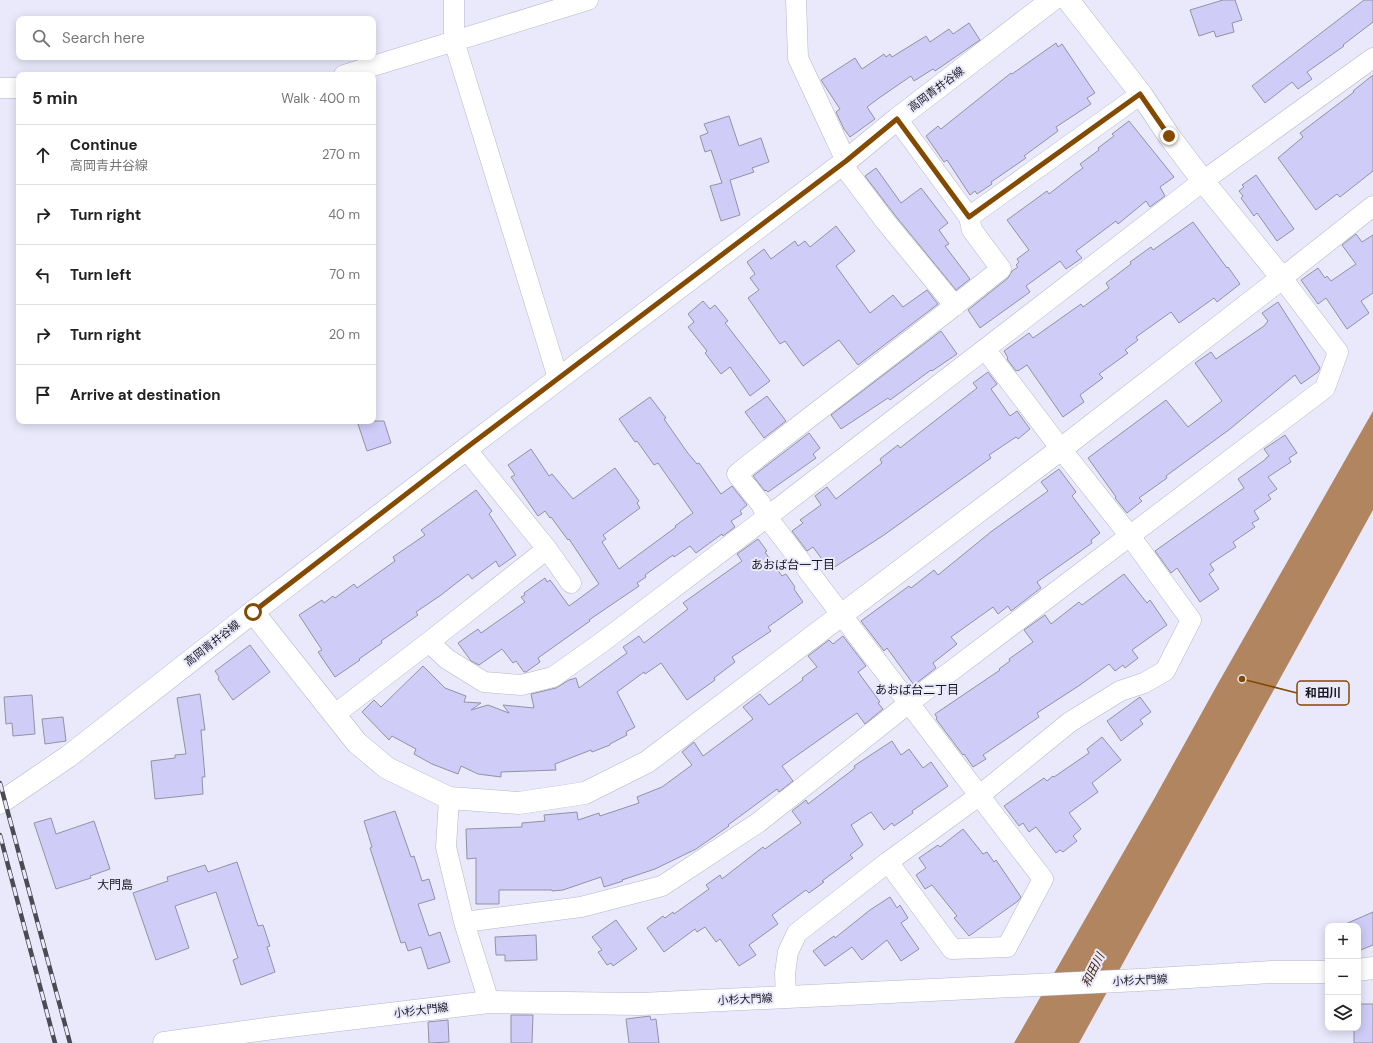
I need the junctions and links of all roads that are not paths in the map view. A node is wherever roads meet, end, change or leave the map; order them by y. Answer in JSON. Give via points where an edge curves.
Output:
{"nodes":[{"id":1,"x":454,"y":0,"type":"edge"},
{"id":2,"x":588,"y":0,"type":"edge"},
{"id":3,"x":796,"y":0,"type":"edge"},
{"id":4,"x":1052,"y":0,"type":"edge"},
{"id":5,"x":1068,"y":0,"type":"edge"},
{"id":6,"x":454,"y":41,"type":"junction"},
{"id":7,"x":1373,"y":58,"type":"edge"},
{"id":8,"x":354,"y":72,"type":"edge"},
{"id":9,"x":0,"y":88,"type":"edge"},
{"id":10,"x":16,"y":88,"type":"edge"},
{"id":11,"x":1140,"y":94,"type":"junction"},
{"id":12,"x":897,"y":119,"type":"junction"},
{"id":13,"x":844,"y":162,"type":"junction"},
{"id":14,"x":1203,"y":182,"type":"junction"},
{"id":15,"x":1373,"y":206,"type":"edge"},
{"id":16,"x":969,"y":217,"type":"junction"},
{"id":17,"x":1282,"y":278,"type":"junction"},
{"id":18,"x":955,"y":306,"type":"junction"},
{"id":19,"x":985,"y":349,"type":"junction"},
{"id":20,"x":558,"y":378,"type":"junction"},
{"id":21,"x":466,"y":448,"type":"junction"},
{"id":22,"x":1061,"y":449,"type":"junction"},
{"id":23,"x":767,"y":517,"type":"junction"},
{"id":24,"x":1130,"y":536,"type":"junction"},
{"id":25,"x":547,"y":550,"type":"junction"},
{"id":26,"x":571,"y":583,"type":"dead end"},
{"id":27,"x":253,"y":612,"type":"junction"},
{"id":28,"x":841,"y":614,"type":"junction"},
{"id":29,"x":429,"y":642,"type":"junction"},
{"id":30,"x":909,"y":703,"type":"junction"},
{"id":31,"x":334,"y":715,"type":"junction"},
{"id":32,"x":980,"y":795,"type":"junction"},
{"id":33,"x":449,"y":798,"type":"junction"},
{"id":34,"x":0,"y":803,"type":"edge"},
{"id":35,"x":888,"y":862,"type":"junction"},
{"id":36,"x":464,"y":922,"type":"junction"},
{"id":37,"x":1373,"y":968,"type":"edge"},
{"id":38,"x":1361,"y":970,"type":"edge"},
{"id":39,"x":1325,"y":972,"type":"edge"},
{"id":40,"x":786,"y":997,"type":"junction"},
{"id":41,"x":489,"y":1002,"type":"junction"},
{"id":42,"x":164,"y":1043,"type":"edge"}],
"edges":[{"from":1,"to":6,"type":"street"},
{"from":2,"to":6,"type":"street"},
{"from":3,"to":13,"type":"street","via":[[798,58]]},
{"from":4,"to":12,"type":"main road","name":"高岡青井谷線"},
{"from":5,"to":11,"type":"main road"},
{"from":6,"to":8,"type":"street"},
{"from":6,"to":20,"type":"street"},
{"from":7,"to":14,"type":"street"},
{"from":9,"to":10,"type":"street"},
{"from":11,"to":14,"type":"main road"},
{"from":11,"to":16,"type":"street"},
{"from":12,"to":13,"type":"main road","name":"高岡青井谷線"},
{"from":12,"to":16,"type":"street"},
{"from":13,"to":18,"type":"street","via":[[885,221]]},
{"from":13,"to":20,"type":"main road","name":"高岡青井谷線"},
{"from":14,"to":17,"type":"main road"},
{"from":14,"to":19,"type":"street"},
{"from":15,"to":17,"type":"street"},
{"from":16,"to":18,"type":"street","via":[[972,230],[1001,269]]},
{"from":17,"to":22,"type":"main road"},
{"from":17,"to":24,"type":"street","via":[[1338,352],[1325,388]]},
{"from":18,"to":23,"type":"street","via":[[736,474],[761,504]]},
{"from":19,"to":22,"type":"street"},
{"from":19,"to":23,"type":"street"},
{"from":20,"to":21,"type":"main road","name":"高岡青井谷線"},
{"from":21,"to":25,"type":"street"},
{"from":21,"to":27,"type":"main road","name":"高岡青井谷線"},
{"from":22,"to":24,"type":"street"},
{"from":22,"to":28,"type":"main road"},
{"from":23,"to":28,"type":"street"},
{"from":23,"to":29,"type":"street","via":[[553,677],[521,685],[484,682],[447,659]]},
{"from":24,"to":30,"type":"street"},
{"from":24,"to":32,"type":"street","via":[[1191,620],[1165,671],[1144,683],[1120,691],[1070,722]]},
{"from":25,"to":26,"type":"street"},
{"from":25,"to":29,"type":"street"},
{"from":27,"to":31,"type":"main road"},
{"from":27,"to":34,"type":"main road","name":"高岡青井谷線","via":[[69,756]]},
{"from":28,"to":30,"type":"street"},
{"from":28,"to":33,"type":"main road","via":[[646,762],[585,793],[519,804]]},
{"from":29,"to":31,"type":"street"},
{"from":30,"to":32,"type":"street"},
{"from":30,"to":36,"type":"street","via":[[759,822],[662,886],[581,907]]},
{"from":31,"to":33,"type":"main road","via":[[357,743],[387,768]]},
{"from":32,"to":35,"type":"street"},
{"from":32,"to":35,"type":"street","via":[[1043,880],[1007,947],[952,949]]},
{"from":33,"to":36,"type":"street","via":[[446,847]]},
{"from":35,"to":40,"type":"street","via":[[797,933],[788,952],[785,973]]},
{"from":36,"to":41,"type":"street"},
{"from":37,"to":38,"type":"main road"},
{"from":39,"to":40,"type":"main road","name":"小杉大門線","via":[[1272,972]]},
{"from":40,"to":41,"type":"main road","name":"小杉大門線","via":[[641,1004]]},
{"from":41,"to":42,"type":"main road","name":"小杉大門線"}]}
